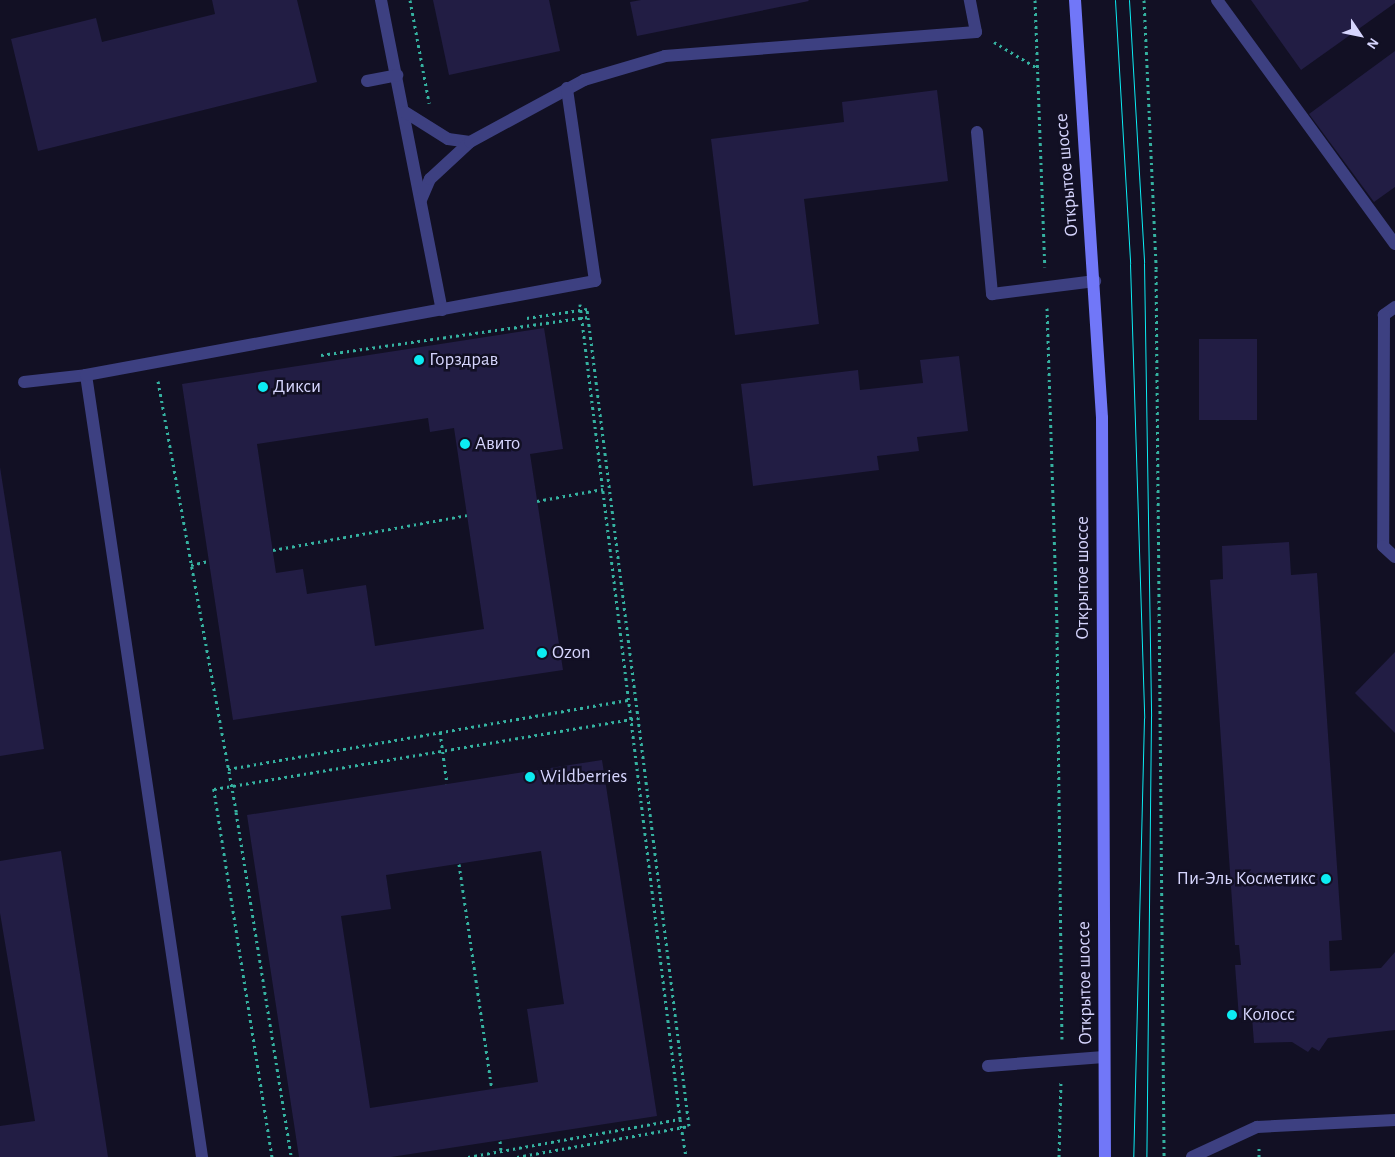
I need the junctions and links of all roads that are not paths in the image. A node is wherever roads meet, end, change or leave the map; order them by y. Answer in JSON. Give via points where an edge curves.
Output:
{"nodes":[{"id":1,"x":381,"y":0,"type":"edge"},
{"id":2,"x":970,"y":0,"type":"edge"},
{"id":3,"x":1075,"y":0,"type":"edge"},
{"id":4,"x":1217,"y":0,"type":"edge"},
{"id":5,"x":397,"y":75,"type":"junction"},
{"id":6,"x":367,"y":81,"type":"dead end"},
{"id":7,"x":567,"y":88,"type":"junction"},
{"id":8,"x":404,"y":112,"type":"junction"},
{"id":9,"x":977,"y":132,"type":"dead end"},
{"id":10,"x":470,"y":142,"type":"junction"},
{"id":11,"x":421,"y":200,"type":"junction"},
{"id":12,"x":1395,"y":244,"type":"edge"},
{"id":13,"x":1095,"y":281,"type":"junction"},
{"id":14,"x":1395,"y":307,"type":"edge"},
{"id":15,"x":442,"y":310,"type":"junction"},
{"id":16,"x":86,"y":375,"type":"junction"},
{"id":17,"x":24,"y":382,"type":"dead end"},
{"id":18,"x":1395,"y":557,"type":"edge"},
{"id":19,"x":1104,"y":1056,"type":"junction"},
{"id":20,"x":988,"y":1066,"type":"dead end"},
{"id":21,"x":1395,"y":1120,"type":"edge"},
{"id":22,"x":202,"y":1157,"type":"edge"},
{"id":23,"x":1105,"y":1157,"type":"edge"},
{"id":24,"x":1192,"y":1157,"type":"edge"}],
"edges":[{"from":1,"to":5,"type":"lane"},
{"from":2,"to":7,"type":"lane","via":[[976,32],[664,56]]},
{"from":3,"to":13,"type":"main road","name":"Открытое шоссе"},
{"from":4,"to":12,"type":"lane"},
{"from":5,"to":6,"type":"lane"},
{"from":5,"to":8,"type":"lane"},
{"from":7,"to":10,"type":"lane"},
{"from":7,"to":15,"type":"lane","via":[[595,281]]},
{"from":8,"to":10,"type":"lane","via":[[448,139]]},
{"from":8,"to":11,"type":"lane"},
{"from":9,"to":13,"type":"lane","via":[[992,294],[1046,284]]},
{"from":10,"to":11,"type":"lane","via":[[430,179]]},
{"from":11,"to":15,"type":"lane"},
{"from":13,"to":19,"type":"main road","name":"Открытое шоссе","via":[[1102,418]]},
{"from":14,"to":18,"type":"lane","via":[[1384,315],[1383,526],[1383,546]]},
{"from":15,"to":16,"type":"lane"},
{"from":16,"to":17,"type":"lane"},
{"from":16,"to":22,"type":"lane"},
{"from":19,"to":20,"type":"lane"},
{"from":19,"to":23,"type":"main road","name":"Открытое шоссе"},
{"from":21,"to":24,"type":"lane","via":[[1257,1127]]}]}
